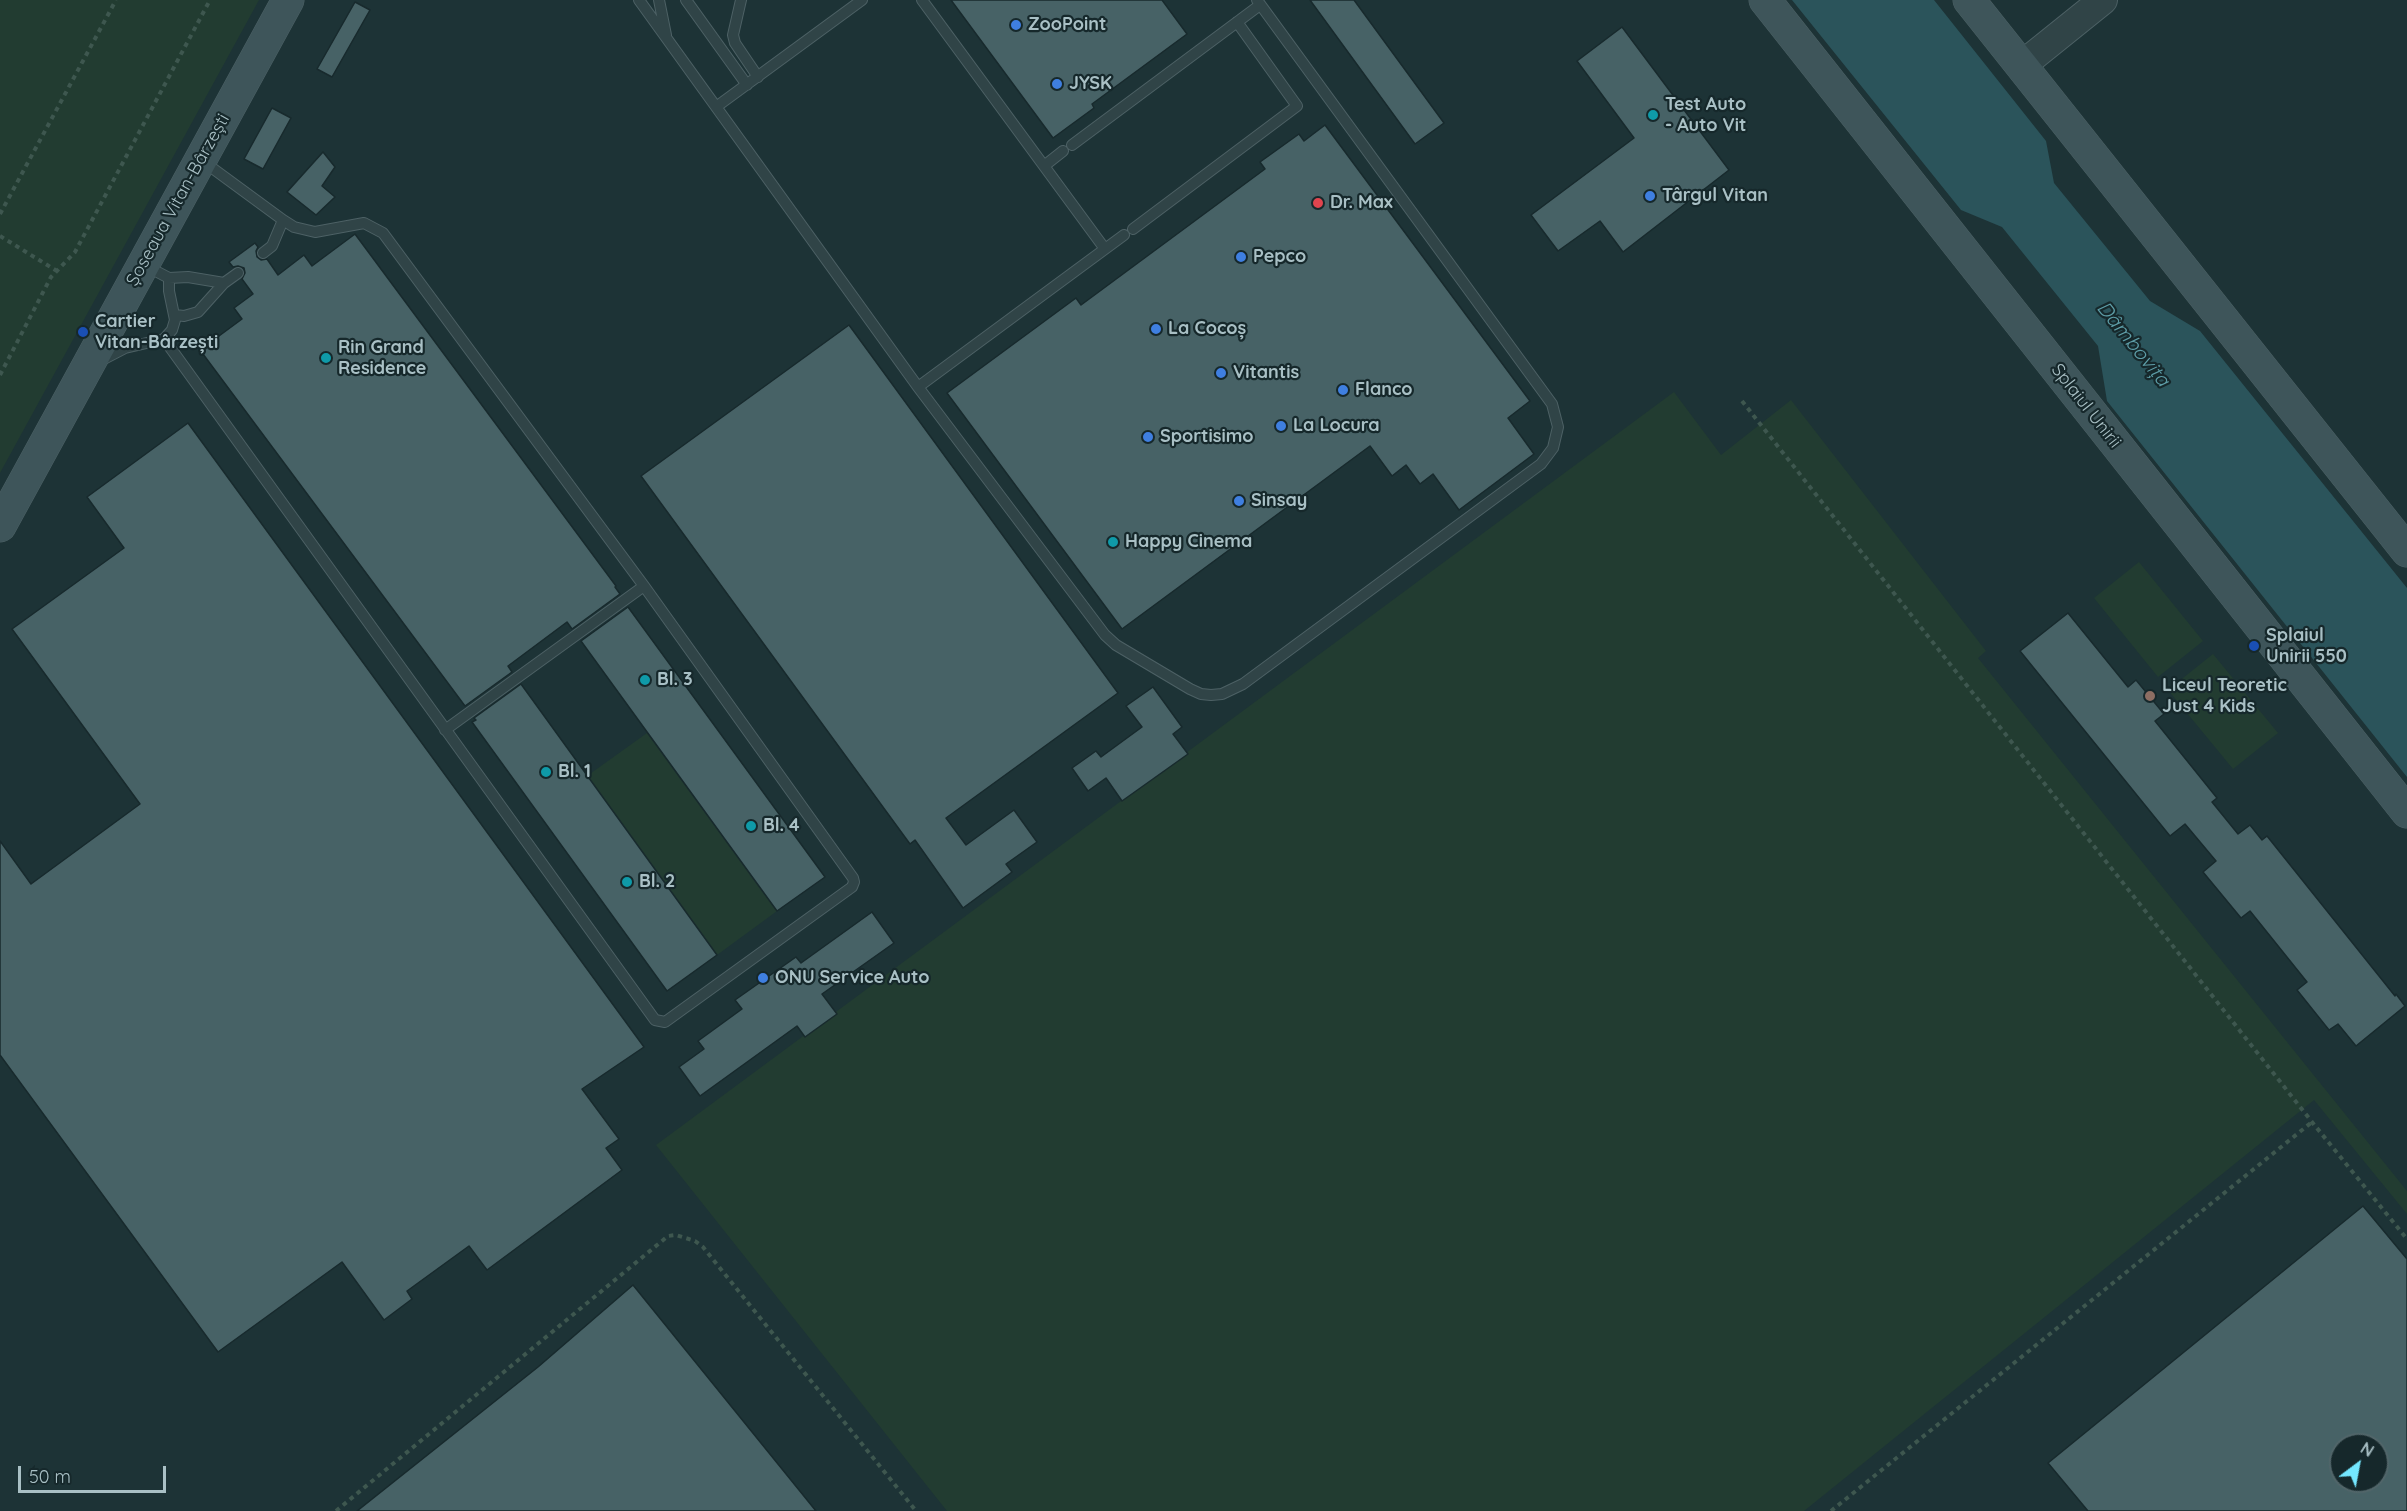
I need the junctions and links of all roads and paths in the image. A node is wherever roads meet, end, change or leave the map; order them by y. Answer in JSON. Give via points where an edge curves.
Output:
{"nodes":[{"id":1,"x":116,"y":0,"type":"edge"},
{"id":2,"x":210,"y":0,"type":"edge"},
{"id":3,"x":288,"y":0,"type":"edge"},
{"id":4,"x":639,"y":0,"type":"edge"},
{"id":5,"x":659,"y":0,"type":"edge"},
{"id":6,"x":686,"y":0,"type":"edge"},
{"id":7,"x":741,"y":0,"type":"edge"},
{"id":8,"x":862,"y":0,"type":"edge"},
{"id":9,"x":922,"y":0,"type":"edge"},
{"id":10,"x":1765,"y":0,"type":"edge"},
{"id":11,"x":1970,"y":0,"type":"edge"},
{"id":12,"x":2103,"y":0,"type":"edge"},
{"id":13,"x":1258,"y":2,"type":"edge"},
{"id":14,"x":1237,"y":22,"type":"junction"},
{"id":15,"x":667,"y":38,"type":"junction"},
{"id":16,"x":2021,"y":66,"type":"junction"},
{"id":17,"x":758,"y":77,"type":"junction"},
{"id":18,"x":747,"y":85,"type":"junction"},
{"id":19,"x":716,"y":108,"type":"junction"},
{"id":20,"x":200,"y":159,"type":"junction"},
{"id":21,"x":1044,"y":166,"type":"junction"},
{"id":22,"x":0,"y":214,"type":"edge"},
{"id":23,"x":283,"y":220,"type":"junction"},
{"id":24,"x":0,"y":236,"type":"edge"},
{"id":25,"x":1106,"y":249,"type":"junction"},
{"id":26,"x":263,"y":253,"type":"dead end"},
{"id":27,"x":57,"y":271,"type":"junction"},
{"id":28,"x":156,"y":271,"type":"junction"},
{"id":29,"x":238,"y":273,"type":"dead end"},
{"id":30,"x":224,"y":283,"type":"junction"},
{"id":31,"x":175,"y":315,"type":"junction"},
{"id":32,"x":164,"y":339,"type":"junction"},
{"id":33,"x":83,"y":374,"type":"junction"},
{"id":34,"x":0,"y":375,"type":"edge"},
{"id":35,"x":918,"y":387,"type":"junction"},
{"id":36,"x":1742,"y":401,"type":"dead end"},
{"id":37,"x":0,"y":526,"type":"edge"},
{"id":38,"x":2407,"y":551,"type":"edge"},
{"id":39,"x":644,"y":586,"type":"junction"},
{"id":40,"x":445,"y":730,"type":"junction"},
{"id":41,"x":2407,"y":812,"type":"edge"},
{"id":42,"x":2312,"y":1122,"type":"junction"},
{"id":43,"x":2407,"y":1239,"type":"edge"},
{"id":44,"x":336,"y":1511,"type":"edge"},
{"id":45,"x":916,"y":1511,"type":"edge"},
{"id":46,"x":1831,"y":1511,"type":"edge"}],
"edges":[{"from":1,"to":22,"type":"path"},
{"from":2,"to":27,"type":"path","via":[[75,252]]},
{"from":3,"to":20,"type":"main road","name":"Șoseaua Vitan-Bârzești"},
{"from":4,"to":15,"type":"lane"},
{"from":5,"to":15,"type":"lane"},
{"from":6,"to":18,"type":"lane"},
{"from":7,"to":17,"type":"lane","via":[[733,35]]},
{"from":8,"to":17,"type":"lane"},
{"from":9,"to":21,"type":"lane"},
{"from":10,"to":41,"type":"main road","name":"Splaiul Unirii"},
{"from":11,"to":16,"type":"main road"},
{"from":12,"to":16,"type":"street"},
{"from":13,"to":14,"type":"lane"},
{"from":13,"to":35,"type":"lane","via":[[1552,404],[1558,427],[1546,459],[1243,684],[1222,694],[1201,694],[1104,635]]},
{"from":14,"to":21,"type":"lane"},
{"from":14,"to":25,"type":"lane","via":[[1297,106]]},
{"from":15,"to":19,"type":"lane"},
{"from":16,"to":38,"type":"main road"},
{"from":17,"to":18,"type":"lane"},
{"from":18,"to":19,"type":"lane"},
{"from":19,"to":35,"type":"lane"},
{"from":20,"to":23,"type":"lane"},
{"from":20,"to":28,"type":"main road","name":"Șoseaua Vitan-Bârzești"},
{"from":21,"to":25,"type":"lane"},
{"from":23,"to":26,"type":"lane","via":[[272,246]]},
{"from":23,"to":39,"type":"lane","via":[[315,232],[364,223],[383,233]]},
{"from":24,"to":27,"type":"path"},
{"from":25,"to":35,"type":"lane"},
{"from":27,"to":34,"type":"path"},
{"from":28,"to":30,"type":"lane"},
{"from":28,"to":31,"type":"lane","via":[[168,291]]},
{"from":28,"to":33,"type":"main road","name":"Șoseaua Vitan-Bârzești"},
{"from":29,"to":30,"type":"lane"},
{"from":30,"to":31,"type":"lane","via":[[198,312]]},
{"from":31,"to":32,"type":"lane","via":[[172,330]]},
{"from":32,"to":33,"type":"lane","via":[[125,348]]},
{"from":32,"to":40,"type":"lane"},
{"from":33,"to":37,"type":"main road","name":"Șoseaua Vitan-Bârzești"},
{"from":36,"to":42,"type":"path"},
{"from":39,"to":40,"type":"lane"},
{"from":39,"to":40,"type":"lane","via":[[853,878],[852,887],[660,1022]]},
{"from":42,"to":43,"type":"path"},
{"from":42,"to":46,"type":"path"},
{"from":44,"to":45,"type":"path","via":[[668,1236],[676,1235],[703,1247]]}]}
